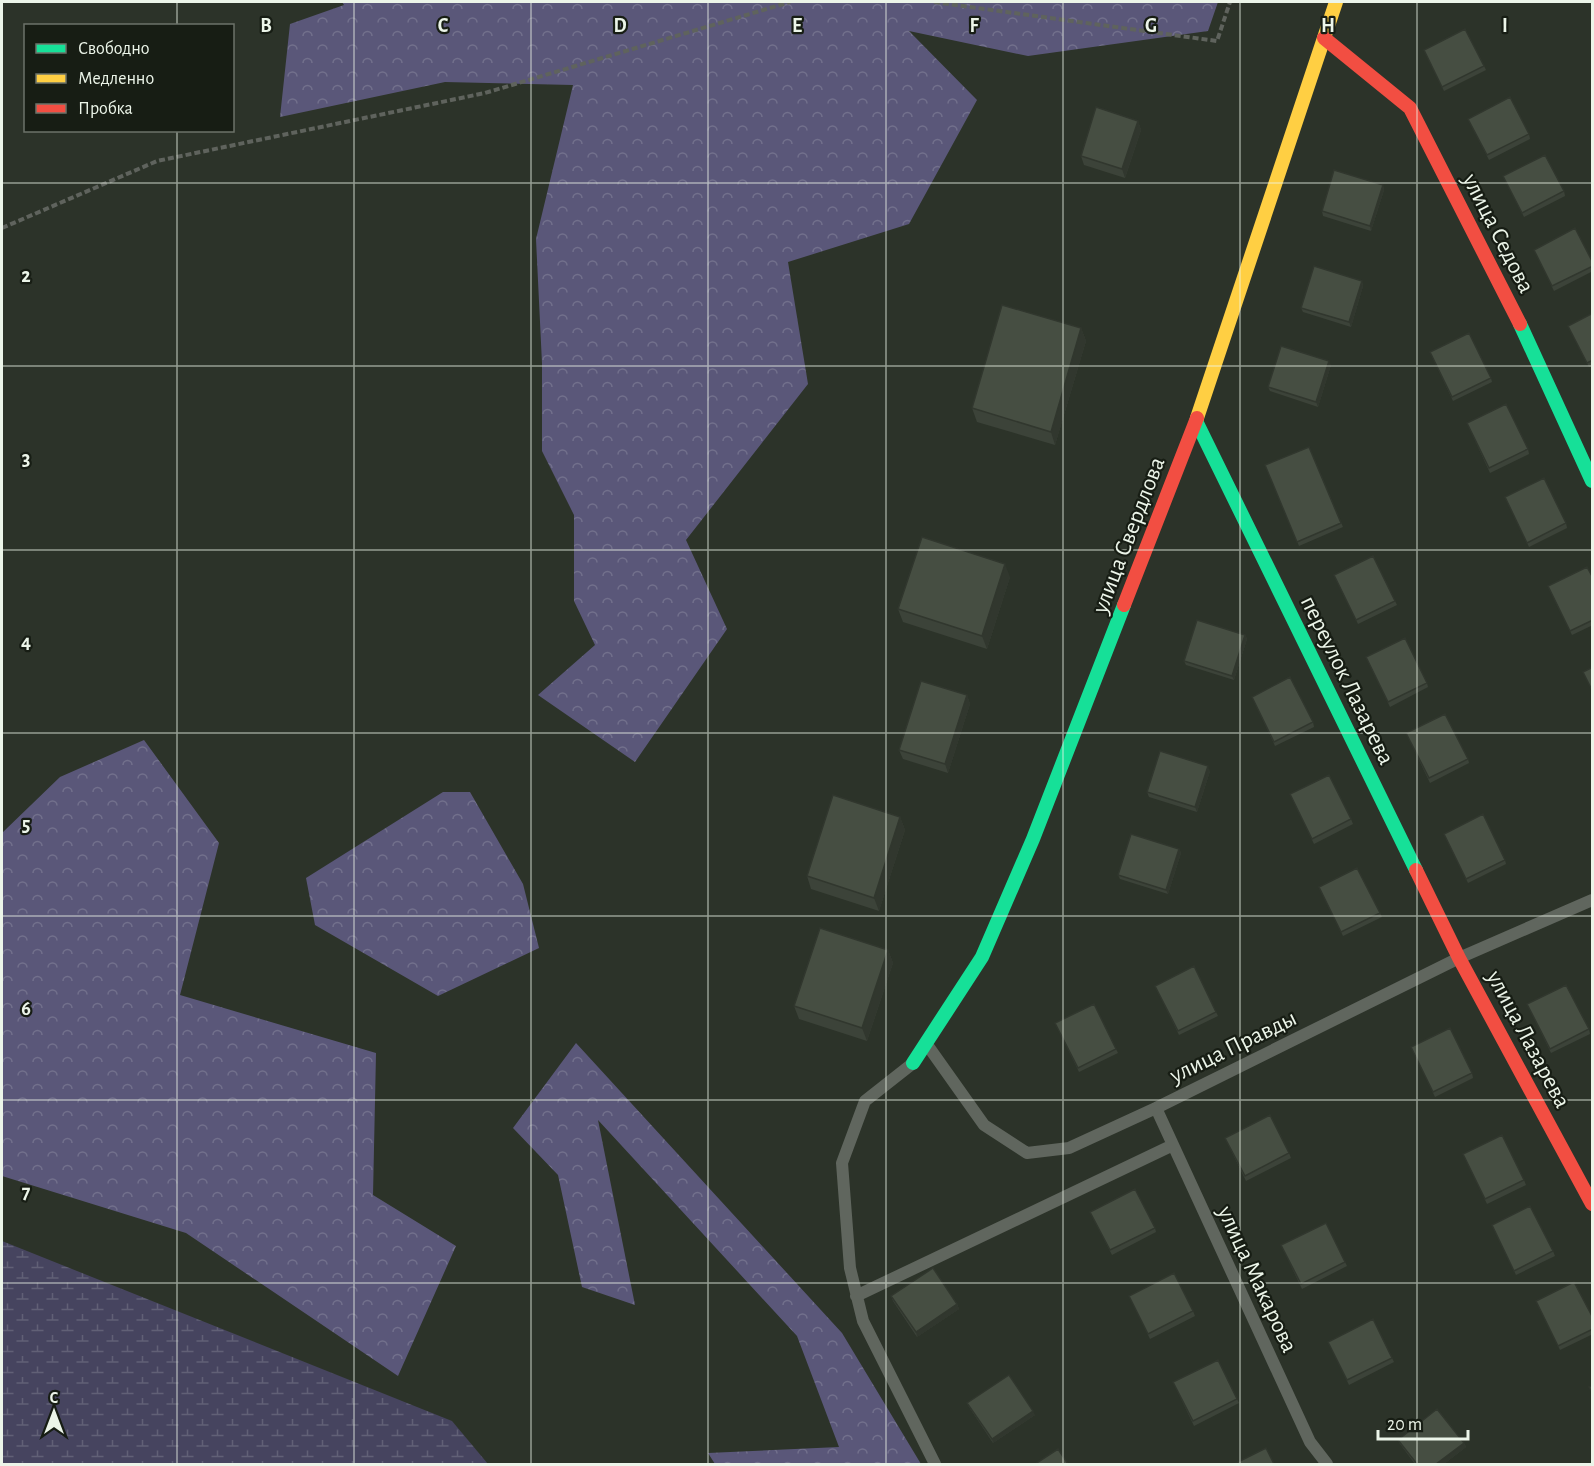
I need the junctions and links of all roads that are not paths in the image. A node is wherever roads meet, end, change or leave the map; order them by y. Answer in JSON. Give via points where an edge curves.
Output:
{"nodes":[{"id":1,"x":1336,"y":2,"type":"edge"},
{"id":2,"x":1324,"y":38,"type":"junction"},
{"id":3,"x":1196,"y":421,"type":"junction"},
{"id":4,"x":1593,"y":481,"type":"edge"},
{"id":5,"x":1593,"y":900,"type":"edge"},
{"id":6,"x":1459,"y":958,"type":"junction"},
{"id":7,"x":926,"y":1042,"type":"junction"},
{"id":8,"x":913,"y":1063,"type":"joint"},
{"id":9,"x":1156,"y":1108,"type":"junction"},
{"id":10,"x":1173,"y":1145,"type":"junction"},
{"id":11,"x":1593,"y":1204,"type":"edge"},
{"id":12,"x":856,"y":1296,"type":"junction"},
{"id":13,"x":935,"y":1464,"type":"edge"},
{"id":14,"x":1327,"y":1464,"type":"edge"}],
"edges":[{"from":1,"to":2,"type":"street","name":"улица Свердлова"},
{"from":2,"to":3,"type":"street","name":"улица Свердлова"},
{"from":2,"to":4,"type":"street","name":"улица Седова","via":[[1410,108],[1525,333]]},
{"from":3,"to":6,"type":"street","name":"переулок Лазарева"},
{"from":3,"to":7,"type":"street","name":"улица Свердлова","via":[[996,925],[982,957]]},
{"from":5,"to":6,"type":"lane","name":"улица Правды"},
{"from":6,"to":9,"type":"lane","name":"улица Правды"},
{"from":6,"to":11,"type":"street","name":"улица Лазарева"},
{"from":7,"to":8,"type":"street","name":"улица Свердлова"},
{"from":7,"to":9,"type":"lane","name":"улица Правды","via":[[984,1125],[1028,1153],[1069,1148]]},
{"from":8,"to":12,"type":"lane","via":[[866,1101],[842,1163],[850,1268]]},
{"from":9,"to":10,"type":"lane","name":"улица Макарова"},
{"from":10,"to":12,"type":"lane"},
{"from":10,"to":14,"type":"lane","name":"улица Макарова","via":[[1310,1442]]},
{"from":12,"to":13,"type":"lane","via":[[863,1321]]}]}
